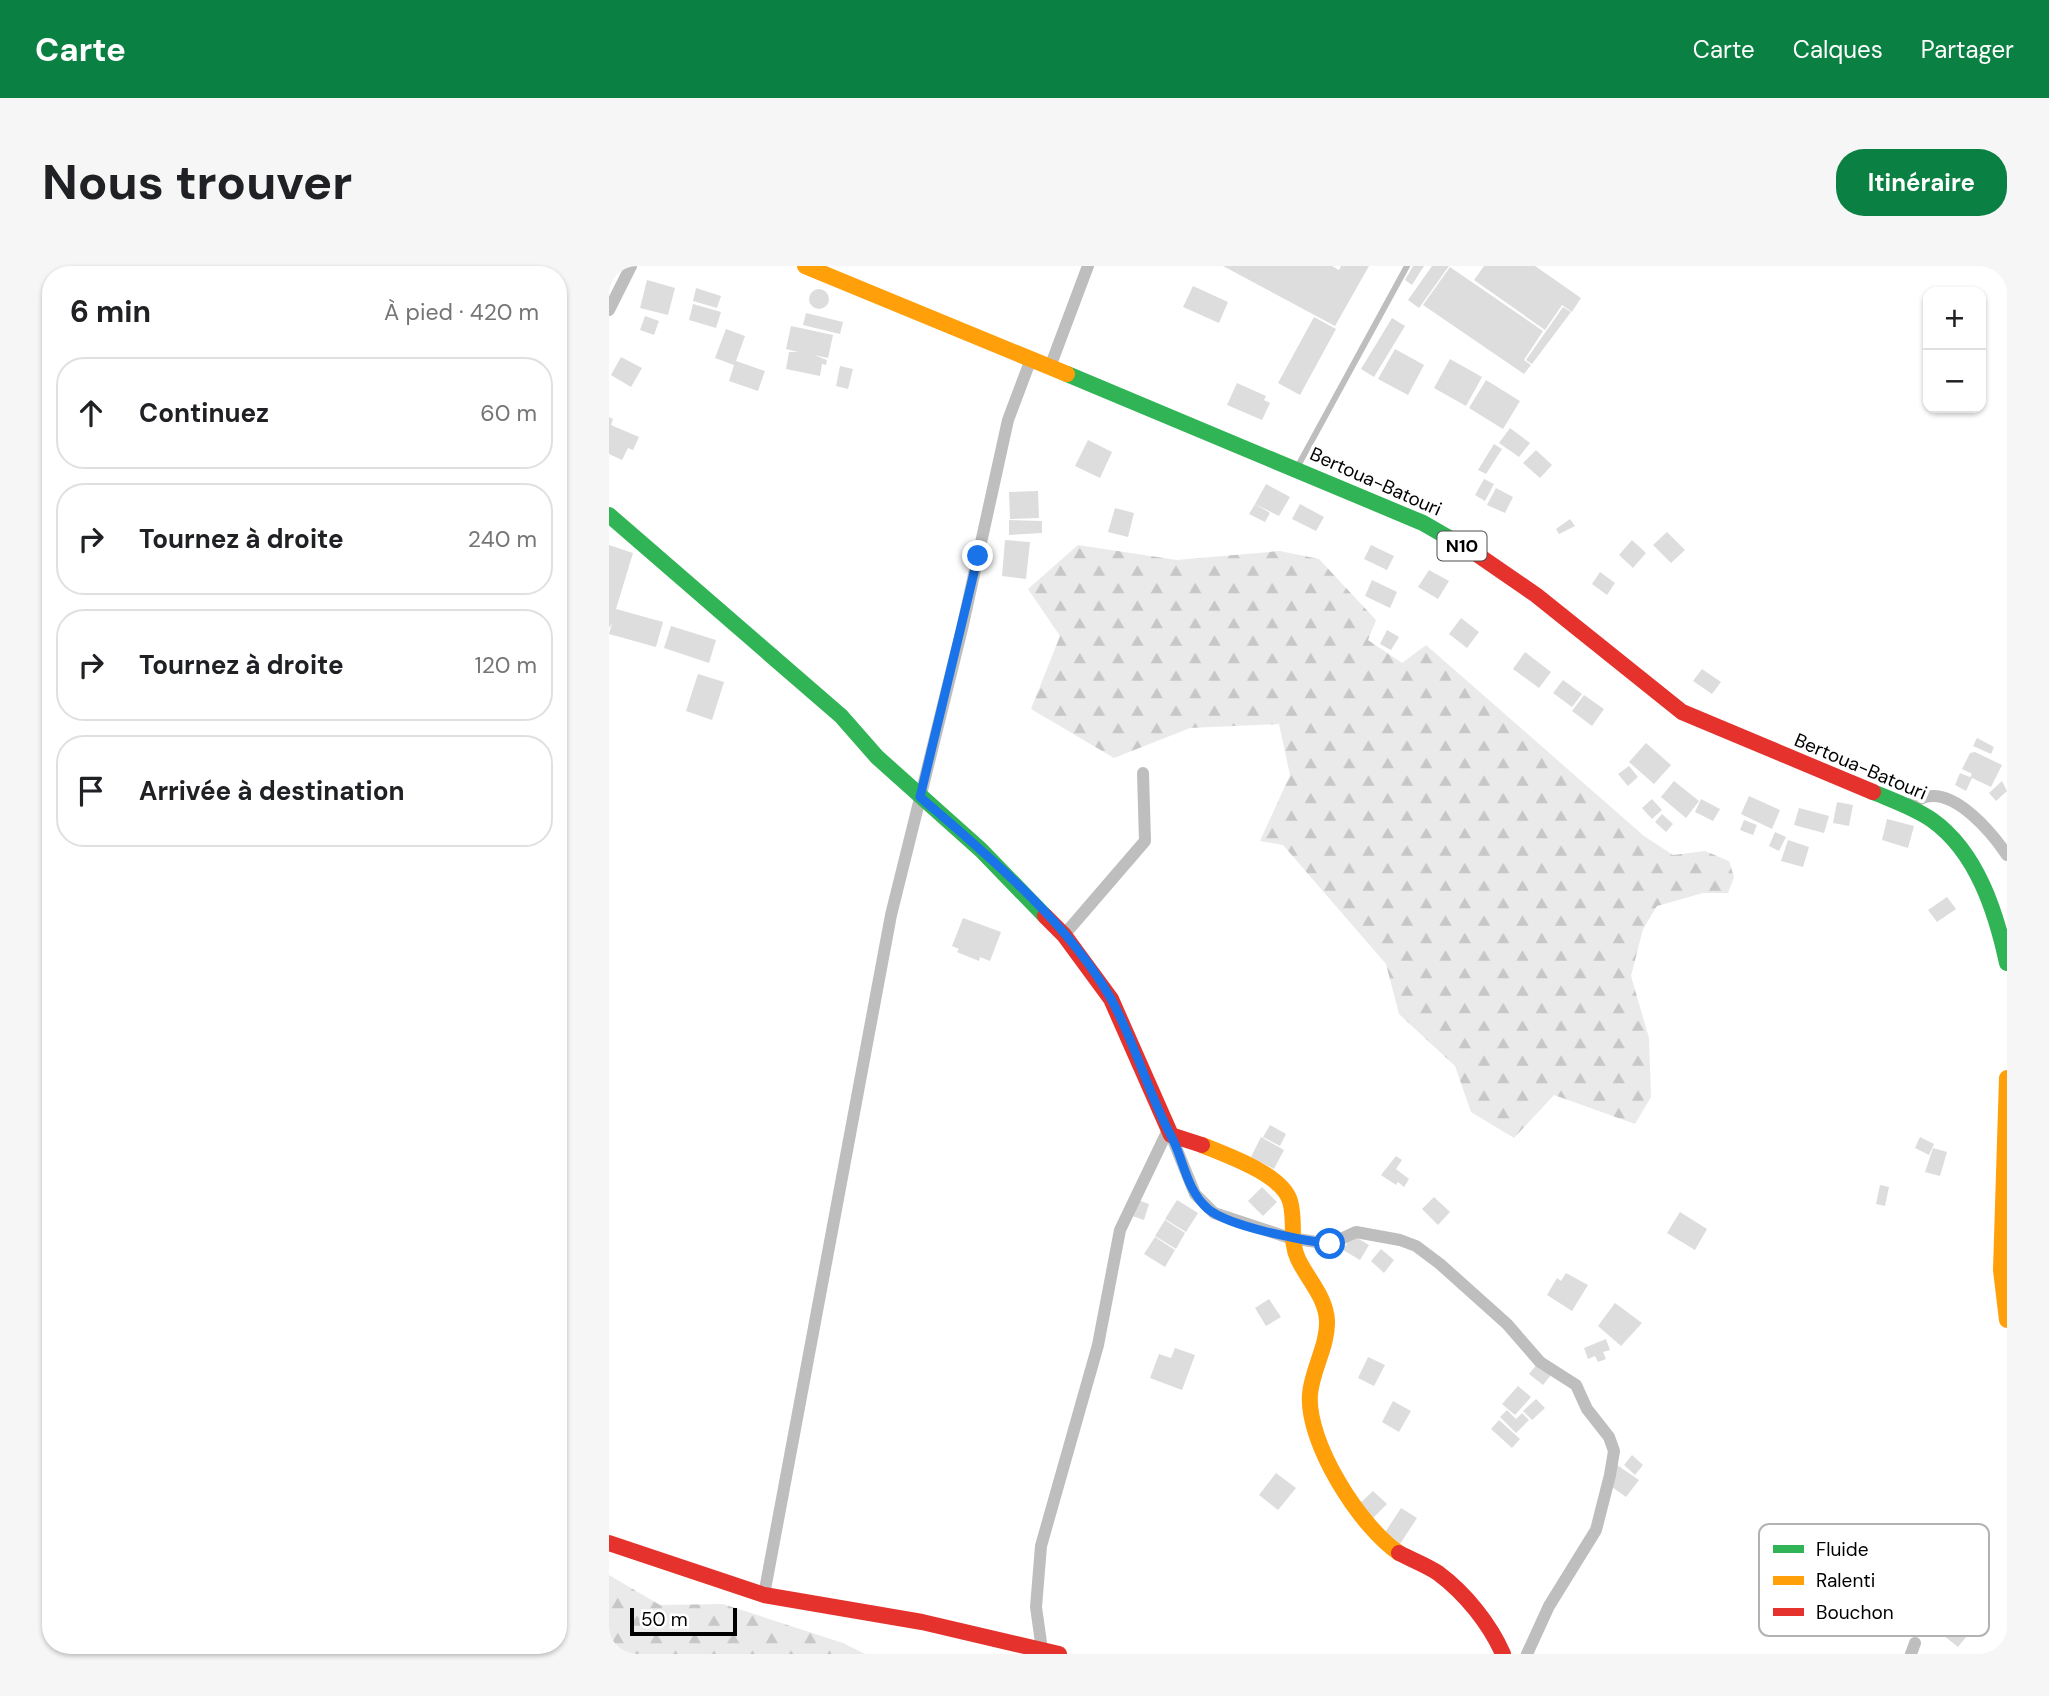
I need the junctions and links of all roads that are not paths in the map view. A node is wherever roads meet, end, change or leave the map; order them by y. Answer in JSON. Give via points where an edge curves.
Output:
{"nodes":[{"id":1,"x":631,"y":266,"type":"edge"},
{"id":2,"x":805,"y":266,"type":"edge"},
{"id":3,"x":1088,"y":266,"type":"edge"},
{"id":4,"x":1407,"y":266,"type":"edge"},
{"id":5,"x":609,"y":310,"type":"edge"},
{"id":6,"x":1031,"y":359,"type":"junction"},
{"id":7,"x":1050,"y":367,"type":"junction"},
{"id":8,"x":1296,"y":468,"type":"junction"},
{"id":9,"x":609,"y":515,"type":"edge"},
{"id":10,"x":1143,"y":773,"type":"dead end"},
{"id":11,"x":920,"y":797,"type":"junction"},
{"id":12,"x":1905,"y":806,"type":"junction"},
{"id":13,"x":2007,"y":855,"type":"edge"},
{"id":14,"x":1064,"y":935,"type":"junction"},
{"id":15,"x":2007,"y":963,"type":"edge"},
{"id":16,"x":2007,"y":1078,"type":"edge"},
{"id":17,"x":1169,"y":1132,"type":"junction"},
{"id":18,"x":1290,"y":1238,"type":"junction"},
{"id":19,"x":2007,"y":1320,"type":"edge"},
{"id":20,"x":609,"y":1543,"type":"edge"},
{"id":21,"x":764,"y":1595,"type":"junction"},
{"id":22,"x":1042,"y":1650,"type":"junction"},
{"id":23,"x":1059,"y":1654,"type":"edge"},
{"id":24,"x":1503,"y":1654,"type":"edge"},
{"id":25,"x":1527,"y":1654,"type":"edge"}],
"edges":[{"from":1,"to":5,"type":"street"},
{"from":2,"to":6,"type":"main road","name":"Bertoua-Batouri","number":"N10"},
{"from":3,"to":7,"type":"street"},
{"from":4,"to":8,"type":"lane"},
{"from":6,"to":7,"type":"main road","name":"Bertoua-Batouri","number":"N10"},
{"from":6,"to":11,"type":"street","via":[[1008,421]]},
{"from":7,"to":8,"type":"main road","name":"Bertoua-Batouri","number":"N10"},
{"from":8,"to":12,"type":"main road","name":"Bertoua-Batouri","number":"N10","via":[[1423,523],[1471,550],[1536,595],[1682,712]]},
{"from":9,"to":11,"type":"main road","via":[[794,673]]},
{"from":10,"to":14,"type":"street","via":[[1145,841]]},
{"from":11,"to":14,"type":"main road","via":[[981,850]]},
{"from":11,"to":21,"type":"street","via":[[871,1008]]},
{"from":12,"to":13,"type":"street","via":[[1927,796],[1963,808],[1989,829]]},
{"from":12,"to":15,"type":"main road","name":"Bertoua-Batouri","number":"N10","via":[[1945,830],[1968,862],[1996,913]]},
{"from":14,"to":17,"type":"main road","via":[[1111,999]]},
{"from":16,"to":19,"type":"main road","via":[[2001,1269]]},
{"from":17,"to":18,"type":"street","via":[[1185,1175],[1206,1207]]},
{"from":17,"to":18,"type":"main road","via":[[1220,1152],[1286,1191]]},
{"from":17,"to":22,"type":"street","via":[[1120,1230],[1098,1345],[1041,1546],[1036,1598]]},
{"from":18,"to":24,"type":"main road","via":[[1304,1272],[1324,1300],[1327,1325],[1308,1391],[1308,1416],[1322,1448],[1364,1518],[1383,1540],[1451,1585],[1499,1642]]},
{"from":18,"to":25,"type":"street","via":[[1330,1244],[1356,1232],[1416,1246],[1507,1324],[1540,1362],[1576,1385],[1587,1409],[1609,1437],[1614,1451],[1602,1515]]},
{"from":20,"to":21,"type":"main road"},
{"from":21,"to":22,"type":"main road","via":[[922,1622]]},
{"from":22,"to":23,"type":"main road"}]}
